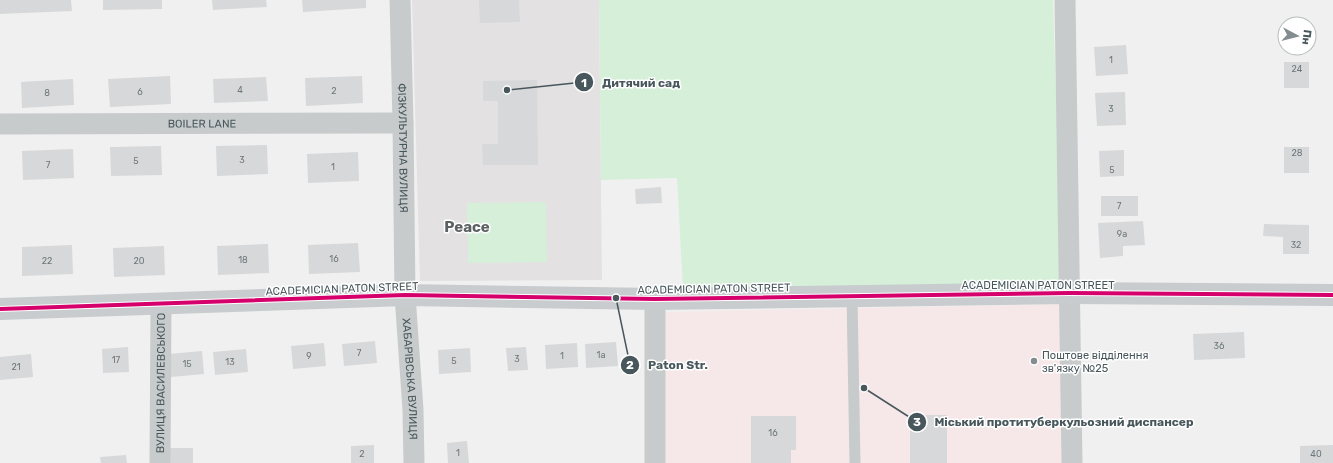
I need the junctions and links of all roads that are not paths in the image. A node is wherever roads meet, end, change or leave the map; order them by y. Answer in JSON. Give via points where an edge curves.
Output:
{"nodes":[{"id":1,"x":400,"y":0,"type":"edge"},
{"id":2,"x":1065,"y":0,"type":"edge"},
{"id":3,"x":403,"y":123,"type":"junction"},
{"id":4,"x":0,"y":124,"type":"edge"},
{"id":5,"x":1070,"y":293,"type":"junction"},
{"id":6,"x":405,"y":295,"type":"junction"},
{"id":7,"x":1333,"y":295,"type":"edge"},
{"id":8,"x":852,"y":296,"type":"junction"},
{"id":9,"x":655,"y":299,"type":"junction"},
{"id":10,"x":161,"y":304,"type":"junction"},
{"id":11,"x":0,"y":309,"type":"edge"},
{"id":12,"x":160,"y":463,"type":"edge"},
{"id":13,"x":414,"y":463,"type":"edge"},
{"id":14,"x":656,"y":463,"type":"edge"},
{"id":15,"x":855,"y":463,"type":"edge"},
{"id":16,"x":1072,"y":463,"type":"edge"}],
"edges":[{"from":1,"to":3,"type":"street","name":"ФІЗКУЛЬТУРНА ВУЛИЦЯ"},
{"from":2,"to":5,"type":"street"},
{"from":3,"to":4,"type":"street","name":"BOILER LANE"},
{"from":3,"to":6,"type":"street","name":"ФІЗКУЛЬТУРНА ВУЛИЦЯ"},
{"from":5,"to":7,"type":"street","name":"ACADEMICIAN PATON STREET"},
{"from":5,"to":8,"type":"street","name":"ACADEMICIAN PATON STREET"},
{"from":5,"to":16,"type":"street"},
{"from":6,"to":9,"type":"street","name":"ACADEMICIAN PATON STREET"},
{"from":6,"to":10,"type":"street","name":"ACADEMICIAN PATON STREET"},
{"from":6,"to":13,"type":"street","name":"ХАБАРІВСЬКА ВУЛИЦЯ"},
{"from":8,"to":9,"type":"street","name":"ACADEMICIAN PATON STREET"},
{"from":8,"to":15,"type":"lane"},
{"from":9,"to":14,"type":"street"},
{"from":10,"to":11,"type":"street","name":"ACADEMICIAN PATON STREET"},
{"from":10,"to":12,"type":"street","name":"ВУЛИЦЯ ВАСИЛЕВСЬКОГО"}]}
